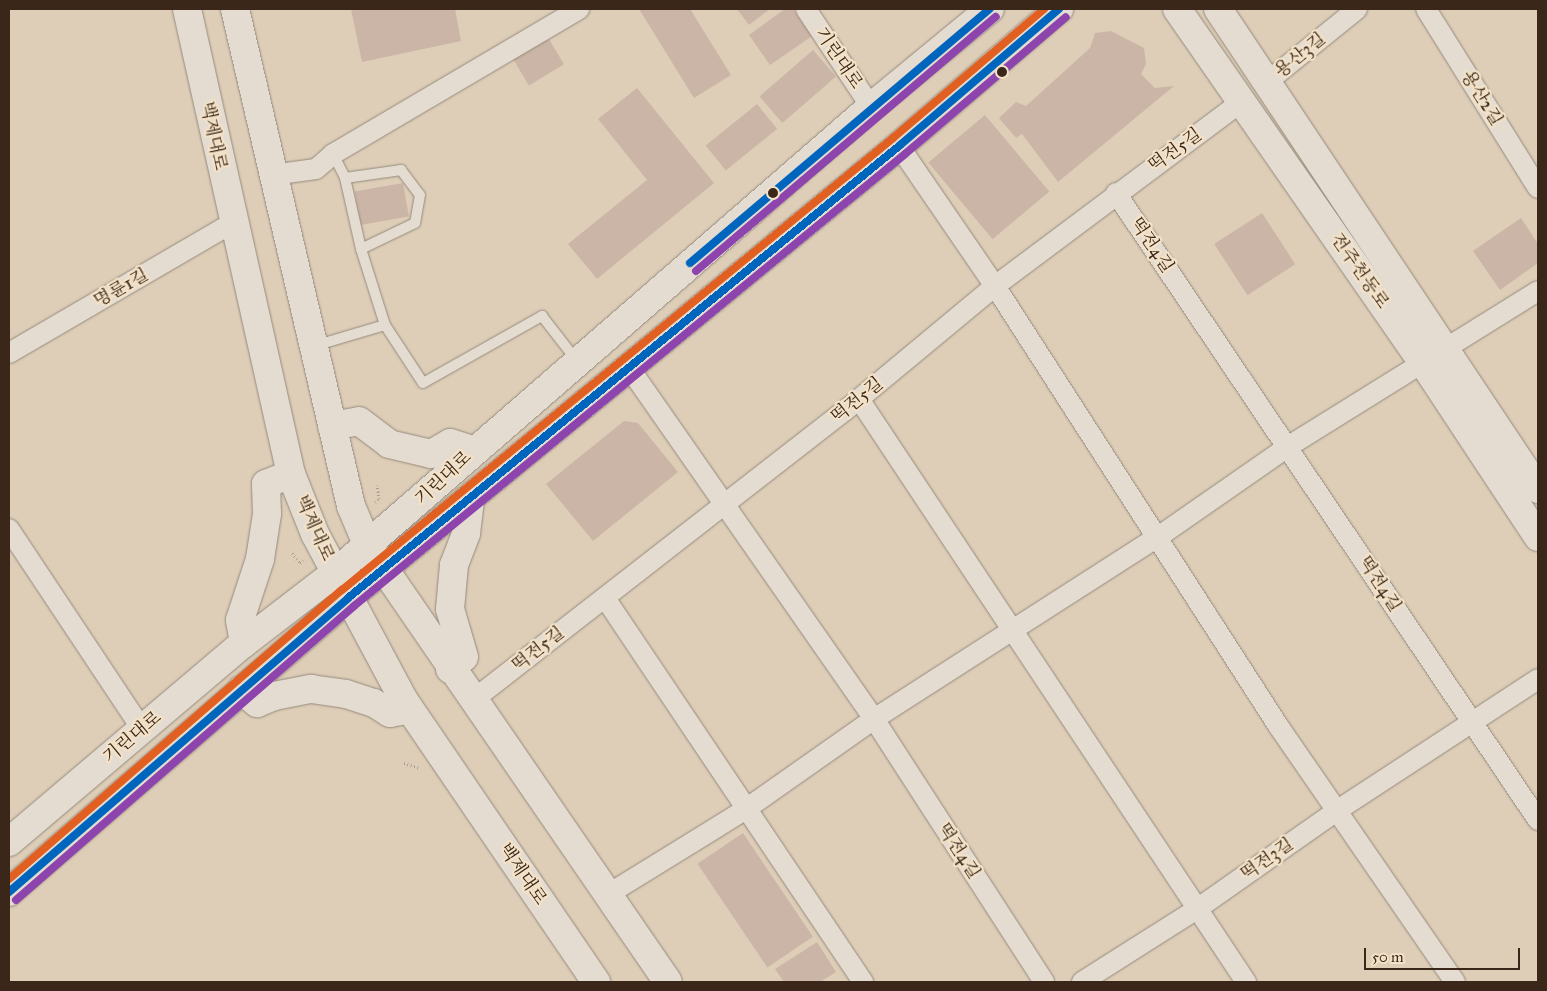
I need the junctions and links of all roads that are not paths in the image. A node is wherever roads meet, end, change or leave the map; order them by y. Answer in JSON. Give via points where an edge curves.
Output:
{"nodes":[{"id":1,"x":187,"y":9,"type":"edge"},
{"id":2,"x":235,"y":9,"type":"edge"},
{"id":3,"x":579,"y":9,"type":"edge"},
{"id":4,"x":806,"y":9,"type":"edge"},
{"id":5,"x":990,"y":9,"type":"edge"},
{"id":6,"x":1059,"y":9,"type":"edge"},
{"id":7,"x":1177,"y":9,"type":"edge"},
{"id":8,"x":1218,"y":9,"type":"edge"},
{"id":9,"x":1357,"y":9,"type":"edge"},
{"id":10,"x":1426,"y":9,"type":"edge"},
{"id":11,"x":1267,"y":82,"type":"junction"},
{"id":12,"x":1242,"y":101,"type":"junction"},
{"id":13,"x":872,"y":107,"type":"junction"},
{"id":14,"x":899,"y":146,"type":"junction"},
{"id":15,"x":333,"y":154,"type":"junction"},
{"id":16,"x":272,"y":175,"type":"junction"},
{"id":17,"x":345,"y":178,"type":"junction"},
{"id":18,"x":1538,"y":188,"type":"edge"},
{"id":19,"x":1116,"y":193,"type":"junction"},
{"id":20,"x":232,"y":223,"type":"junction"},
{"id":21,"x":361,"y":249,"type":"junction"},
{"id":22,"x":995,"y":286,"type":"junction"},
{"id":23,"x":1538,"y":291,"type":"edge"},
{"id":24,"x":385,"y":325,"type":"junction"},
{"id":25,"x":313,"y":346,"type":"junction"},
{"id":26,"x":9,"y":353,"type":"edge"},
{"id":27,"x":1433,"y":354,"type":"junction"},
{"id":28,"x":577,"y":361,"type":"junction"},
{"id":29,"x":630,"y":369,"type":"junction"},
{"id":30,"x":859,"y":399,"type":"junction"},
{"id":31,"x":332,"y":426,"type":"junction"},
{"id":32,"x":1289,"y":446,"type":"junction"},
{"id":33,"x":473,"y":450,"type":"junction"},
{"id":34,"x":291,"y":474,"type":"junction"},
{"id":35,"x":1538,"y":488,"type":"edge"},
{"id":36,"x":470,"y":498,"type":"junction"},
{"id":37,"x":726,"y":504,"type":"junction"},
{"id":38,"x":9,"y":529,"type":"edge"},
{"id":39,"x":1158,"y":537,"type":"junction"},
{"id":40,"x":1538,"y":537,"type":"edge"},
{"id":41,"x":366,"y":544,"type":"junction"},
{"id":42,"x":383,"y":569,"type":"junction"},
{"id":43,"x":335,"y":574,"type":"junction"},
{"id":44,"x":348,"y":598,"type":"junction"},
{"id":45,"x":605,"y":598,"type":"junction"},
{"id":46,"x":1013,"y":628,"type":"junction"},
{"id":47,"x":244,"y":643,"type":"junction"},
{"id":48,"x":450,"y":668,"type":"junction"},
{"id":49,"x":1538,"y":679,"type":"edge"},
{"id":50,"x":241,"y":690,"type":"junction"},
{"id":51,"x":473,"y":700,"type":"junction"},
{"id":52,"x":410,"y":708,"type":"junction"},
{"id":53,"x":874,"y":719,"type":"junction"},
{"id":54,"x":1472,"y":722,"type":"junction"},
{"id":55,"x":142,"y":729,"type":"junction"},
{"id":56,"x":746,"y":809,"type":"junction"},
{"id":57,"x":1338,"y":810,"type":"junction"},
{"id":58,"x":1538,"y":820,"type":"edge"},
{"id":59,"x":9,"y":842,"type":"edge"},
{"id":60,"x":9,"y":892,"type":"edge"},
{"id":61,"x":607,"y":895,"type":"junction"},
{"id":62,"x":1197,"y":909,"type":"junction"},
{"id":63,"x":596,"y":982,"type":"edge"},
{"id":64,"x":668,"y":982,"type":"edge"},
{"id":65,"x":863,"y":982,"type":"edge"},
{"id":66,"x":1044,"y":982,"type":"edge"},
{"id":67,"x":1082,"y":982,"type":"edge"},
{"id":68,"x":1246,"y":982,"type":"edge"},
{"id":69,"x":1455,"y":982,"type":"edge"}],
"edges":[{"from":1,"to":20,"type":"street","name":"백제대로"},
{"from":2,"to":16,"type":"street"},
{"from":3,"to":15,"type":"street"},
{"from":4,"to":13,"type":"street","name":"기린대로"},
{"from":5,"to":13,"type":"street","name":"기린대로"},
{"from":6,"to":14,"type":"street","name":"기린대로"},
{"from":7,"to":12,"type":"street","name":"전주천동로"},
{"from":8,"to":11,"type":"street","name":"전주천동로"},
{"from":9,"to":11,"type":"street","name":"용산3길"},
{"from":10,"to":18,"type":"street","name":"용산2길"},
{"from":11,"to":27,"type":"street","name":"전주천동로"},
{"from":12,"to":19,"type":"street","name":"떡전5길"},
{"from":12,"to":27,"type":"street","name":"전주천동로"},
{"from":13,"to":28,"type":"street","name":"기린대로"},
{"from":14,"to":22,"type":"street"},
{"from":14,"to":29,"type":"street","name":"기린대로"},
{"from":15,"to":16,"type":"street","via":[[316,168]]},
{"from":15,"to":17,"type":"lane"},
{"from":16,"to":25,"type":"street"},
{"from":17,"to":21,"type":"lane"},
{"from":17,"to":21,"type":"lane","via":[[401,170],[420,195],[416,223]]},
{"from":19,"to":22,"type":"street","name":"떡전5길"},
{"from":19,"to":32,"type":"street","name":"떡전4길"},
{"from":20,"to":26,"type":"street","name":"명륜1길"},
{"from":20,"to":34,"type":"street","name":"백제대로"},
{"from":21,"to":24,"type":"lane"},
{"from":22,"to":30,"type":"street","name":"떡전5길"},
{"from":22,"to":39,"type":"street"},
{"from":23,"to":27,"type":"street"},
{"from":24,"to":25,"type":"lane"},
{"from":24,"to":28,"type":"lane","via":[[423,383],[542,316]]},
{"from":25,"to":31,"type":"street"},
{"from":27,"to":32,"type":"street"},
{"from":27,"to":35,"type":"street","name":"전주천동로"},
{"from":27,"to":40,"type":"street","name":"전주천동로"},
{"from":28,"to":33,"type":"street","name":"기린대로"},
{"from":29,"to":36,"type":"street","name":"기린대로"},
{"from":29,"to":37,"type":"street","name":"떡전4길"},
{"from":30,"to":37,"type":"street","name":"떡전5길"},
{"from":30,"to":46,"type":"street"},
{"from":31,"to":33,"type":"street","via":[[359,421],[389,444],[430,454],[450,443]]},
{"from":31,"to":41,"type":"street","via":[[351,506]]},
{"from":32,"to":39,"type":"street"},
{"from":32,"to":54,"type":"street","name":"떡전4길"},
{"from":33,"to":41,"type":"street","name":"기린대로"},
{"from":34,"to":43,"type":"street","name":"백제대로"},
{"from":34,"to":47,"type":"street","via":[[266,484],[267,514],[260,559],[240,620]]},
{"from":36,"to":42,"type":"street","name":"기린대로"},
{"from":36,"to":48,"type":"street","via":[[466,533],[454,565],[450,610],[464,656]]},
{"from":37,"to":45,"type":"street","name":"떡전5길"},
{"from":37,"to":53,"type":"street","name":"떡전4길"},
{"from":38,"to":55,"type":"street"},
{"from":39,"to":46,"type":"street"},
{"from":39,"to":57,"type":"street","via":[[1279,727]]},
{"from":41,"to":42,"type":"street"},
{"from":41,"to":43,"type":"street","name":"기린대로"},
{"from":42,"to":44,"type":"street","name":"기린대로"},
{"from":42,"to":48,"type":"street"},
{"from":43,"to":44,"type":"street","name":"백제대로"},
{"from":43,"to":47,"type":"street","name":"기린대로"},
{"from":44,"to":50,"type":"street","name":"기린대로"},
{"from":44,"to":52,"type":"street","name":"백제대로"},
{"from":45,"to":51,"type":"street","name":"떡전5길"},
{"from":45,"to":56,"type":"street"},
{"from":46,"to":53,"type":"street"},
{"from":46,"to":62,"type":"street"},
{"from":47,"to":55,"type":"street","name":"기린대로"},
{"from":48,"to":51,"type":"street"},
{"from":49,"to":54,"type":"street","name":"떡전3길"},
{"from":50,"to":52,"type":"street","via":[[257,703],[274,696],[312,689],[346,694],[374,703],[390,713]]},
{"from":50,"to":60,"type":"street","name":"기린대로"},
{"from":51,"to":61,"type":"street"},
{"from":52,"to":63,"type":"street","name":"백제대로"},
{"from":53,"to":56,"type":"street"},
{"from":53,"to":66,"type":"street","name":"떡전4길"},
{"from":54,"to":57,"type":"street","name":"떡전3길"},
{"from":54,"to":58,"type":"street"},
{"from":55,"to":59,"type":"street","name":"기린대로"},
{"from":56,"to":61,"type":"street"},
{"from":56,"to":65,"type":"street"},
{"from":57,"to":62,"type":"street","name":"떡전3길"},
{"from":57,"to":69,"type":"street"},
{"from":61,"to":64,"type":"street"},
{"from":62,"to":67,"type":"street","name":"떡전3길"},
{"from":62,"to":68,"type":"street"}]}
